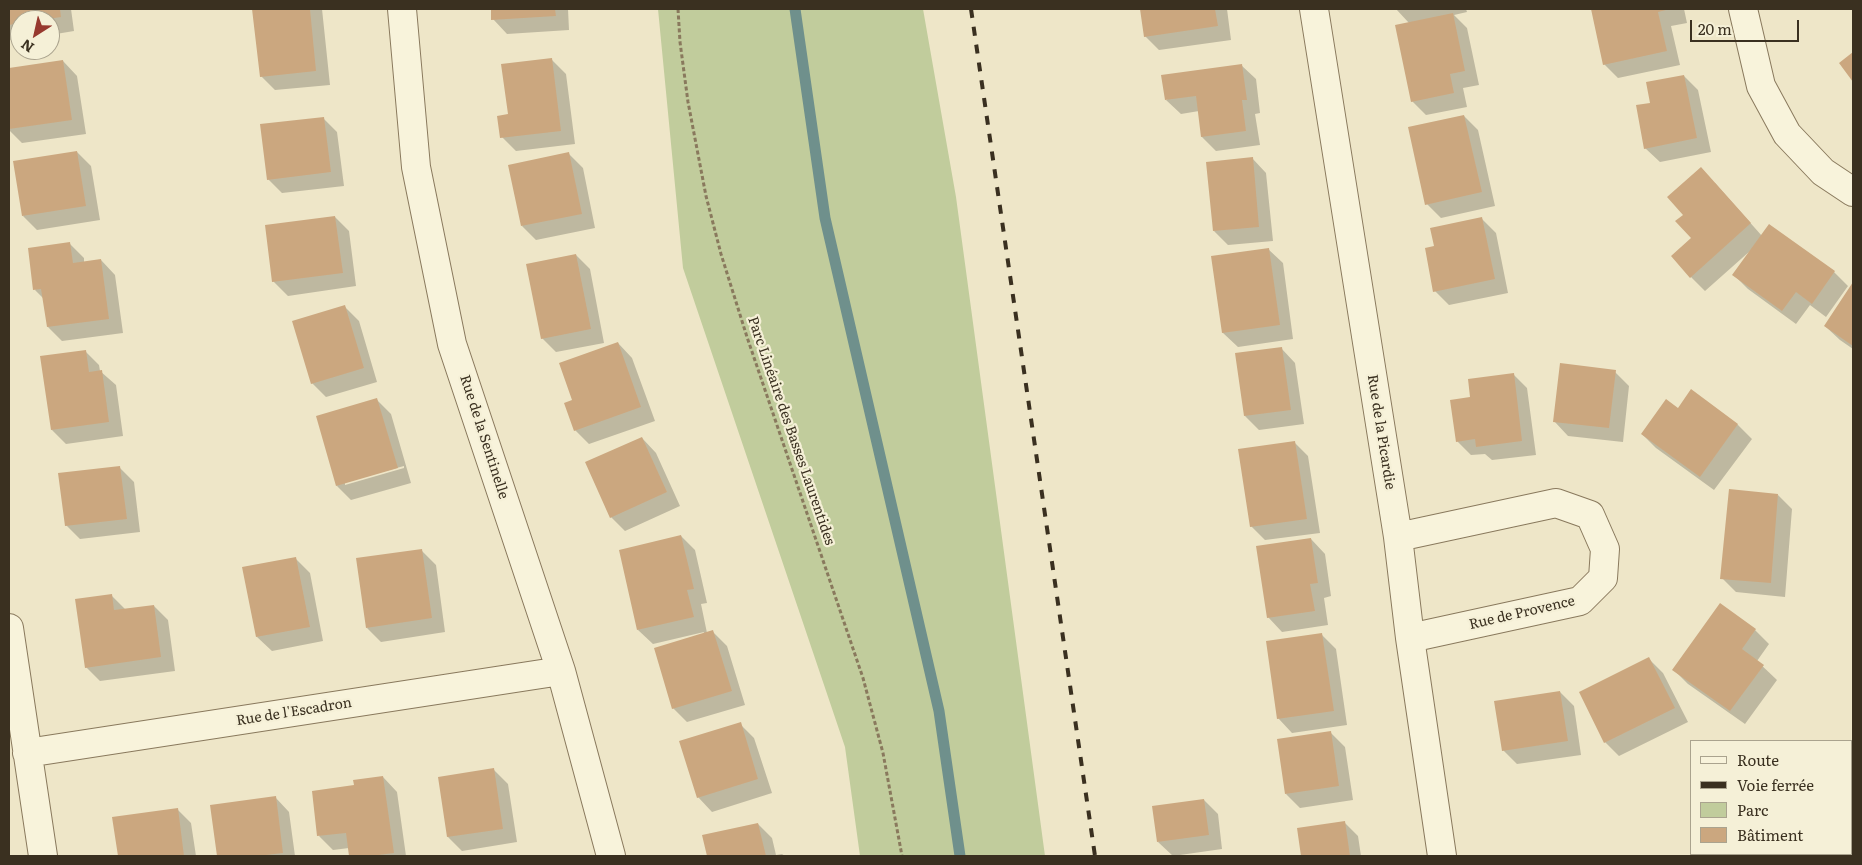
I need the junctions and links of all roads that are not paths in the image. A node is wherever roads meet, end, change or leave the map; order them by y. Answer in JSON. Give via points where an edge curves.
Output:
{"nodes":[{"id":1,"x":402,"y":9,"type":"edge"},
{"id":2,"x":1314,"y":9,"type":"edge"},
{"id":3,"x":1744,"y":9,"type":"edge"},
{"id":4,"x":1853,"y":192,"type":"edge"},
{"id":5,"x":1398,"y":537,"type":"junction"},
{"id":6,"x":9,"y":628,"type":"edge"},
{"id":7,"x":1410,"y":638,"type":"junction"},
{"id":8,"x":561,"y":671,"type":"junction"},
{"id":9,"x":27,"y":752,"type":"junction"},
{"id":10,"x":43,"y":856,"type":"edge"},
{"id":11,"x":611,"y":856,"type":"edge"},
{"id":12,"x":1442,"y":856,"type":"edge"}],
"edges":[{"from":1,"to":8,"type":"street","name":"Rue de la Sentinelle","via":[[416,167],[452,344]]},
{"from":2,"to":5,"type":"street","name":"Rue de la Picardie"},
{"from":3,"to":4,"type":"street","via":[[1761,86],[1786,134],[1824,172]]},
{"from":5,"to":7,"type":"street","name":"Rue de la Picardie"},
{"from":5,"to":7,"type":"street","name":"Rue de Provence","via":[[1556,503],[1590,515],[1605,549],[1603,578],[1580,601]]},
{"from":6,"to":9,"type":"street"},
{"from":7,"to":12,"type":"street","name":"Rue de la Picardie"},
{"from":8,"to":9,"type":"street","name":"Rue de l'Escadron"},
{"from":8,"to":11,"type":"street","name":"Rue de la Sentinelle"},
{"from":9,"to":10,"type":"street"}]}
